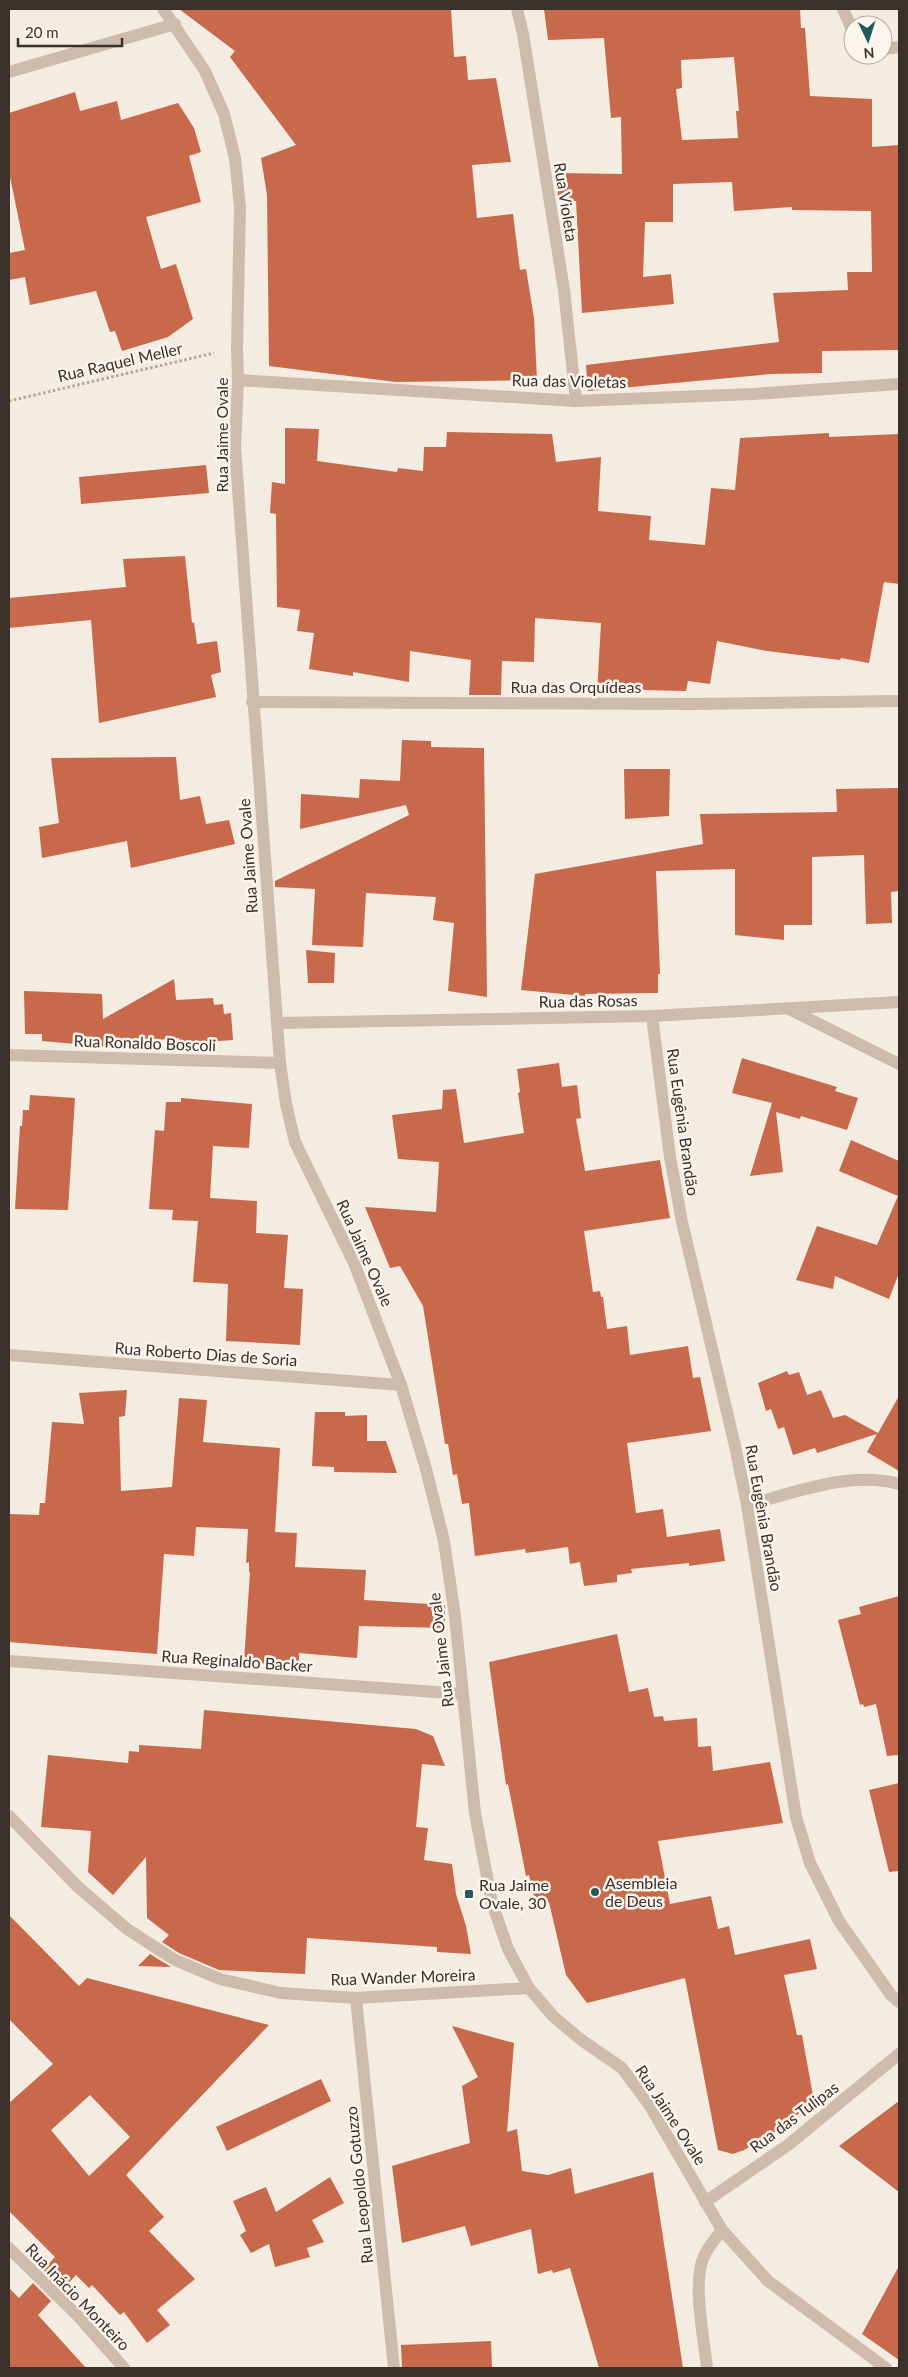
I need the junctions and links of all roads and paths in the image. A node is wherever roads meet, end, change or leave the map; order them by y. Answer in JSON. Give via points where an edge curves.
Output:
{"nodes":[{"id":1,"x":163,"y":9,"type":"edge"},
{"id":2,"x":517,"y":9,"type":"edge"},
{"id":3,"x":175,"y":24,"type":"junction"},
{"id":4,"x":9,"y":72,"type":"edge"},
{"id":5,"x":237,"y":348,"type":"junction"},
{"id":6,"x":238,"y":380,"type":"junction"},
{"id":7,"x":899,"y":384,"type":"edge"},
{"id":8,"x":9,"y":401,"type":"edge"},
{"id":9,"x":576,"y":401,"type":"junction"},
{"id":10,"x":899,"y":701,"type":"edge"},
{"id":11,"x":252,"y":702,"type":"junction"},
{"id":12,"x":899,"y":1002,"type":"edge"},
{"id":13,"x":787,"y":1008,"type":"junction"},
{"id":14,"x":652,"y":1016,"type":"junction"},
{"id":15,"x":278,"y":1023,"type":"junction"},
{"id":16,"x":9,"y":1055,"type":"edge"},
{"id":17,"x":280,"y":1063,"type":"junction"},
{"id":18,"x":899,"y":1064,"type":"edge"},
{"id":19,"x":9,"y":1355,"type":"edge"},
{"id":20,"x":401,"y":1385,"type":"junction"},
{"id":21,"x":899,"y":1484,"type":"edge"},
{"id":22,"x":747,"y":1505,"type":"junction"},
{"id":23,"x":9,"y":1661,"type":"edge"},
{"id":24,"x":463,"y":1694,"type":"junction"},
{"id":25,"x":9,"y":1816,"type":"edge"},
{"id":26,"x":529,"y":1988,"type":"junction"},
{"id":27,"x":356,"y":1998,"type":"junction"},
{"id":28,"x":899,"y":2002,"type":"edge"},
{"id":29,"x":899,"y":2054,"type":"edge"},
{"id":30,"x":705,"y":2202,"type":"junction"},
{"id":31,"x":722,"y":2230,"type":"junction"},
{"id":32,"x":9,"y":2248,"type":"edge"},
{"id":33,"x":124,"y":2368,"type":"edge"},
{"id":34,"x":394,"y":2368,"type":"edge"},
{"id":35,"x":707,"y":2368,"type":"edge"},
{"id":36,"x":886,"y":2368,"type":"edge"}],
"edges":[{"from":1,"to":3,"type":"street","name":"Rua Jaime Ovale"},
{"from":2,"to":9,"type":"street","name":"Rua Violeta","via":[[564,290]]},
{"from":3,"to":4,"type":"street"},
{"from":3,"to":5,"type":"street","name":"Rua Jaime Ovale","via":[[205,71],[224,114],[235,158],[240,207]]},
{"from":5,"to":6,"type":"street","name":"Rua Jaime Ovale"},
{"from":5,"to":8,"type":"path","name":"Rua Raquel Meller"},
{"from":6,"to":9,"type":"street","name":"Rua das Violetas"},
{"from":6,"to":11,"type":"street","name":"Rua Jaime Ovale","via":[[235,447]]},
{"from":7,"to":9,"type":"street","name":"Rua das Violetas"},
{"from":10,"to":11,"type":"street","name":"Rua das Orquídeas","via":[[693,704]]},
{"from":11,"to":15,"type":"street","name":"Rua Jaime Ovale"},
{"from":12,"to":13,"type":"street","name":"Rua das Rosas"},
{"from":13,"to":14,"type":"street","name":"Rua das Rosas"},
{"from":13,"to":18,"type":"street"},
{"from":14,"to":15,"type":"street","name":"Rua das Rosas"},
{"from":14,"to":22,"type":"street","name":"Rua Eugênia Brandão","via":[[682,1222]]},
{"from":15,"to":17,"type":"street","name":"Rua Jaime Ovale"},
{"from":16,"to":17,"type":"street","name":"Rua Ronaldo Boscoli"},
{"from":17,"to":20,"type":"street","name":"Rua Jaime Ovale","via":[[296,1142],[354,1263]]},
{"from":19,"to":20,"type":"street","name":"Rua Roberto Dias de Soria"},
{"from":20,"to":24,"type":"street","name":"Rua Jaime Ovale","via":[[444,1541]]},
{"from":21,"to":22,"type":"street","via":[[869,1480],[834,1483]]},
{"from":22,"to":28,"type":"street","name":"Rua Eugênia Brandão","via":[[796,1817],[810,1863],[839,1921]]},
{"from":23,"to":24,"type":"street","name":"Rua Reginaldo Backer"},
{"from":24,"to":26,"type":"street","name":"Rua Jaime Ovale","via":[[475,1813],[492,1903],[508,1949]]},
{"from":25,"to":27,"type":"street","name":"Rua Wander Moreira","via":[[78,1888],[127,1929],[175,1960],[220,1979],[281,1993]]},
{"from":26,"to":27,"type":"street","name":"Rua Wander Moreira"},
{"from":26,"to":30,"type":"street","name":"Rua Jaime Ovale","via":[[553,2016],[622,2068],[650,2106]]},
{"from":27,"to":34,"type":"street","name":"Rua Leopoldo Gotuzzo"},
{"from":29,"to":30,"type":"street","name":"Rua das Tulipas","via":[[788,2145]]},
{"from":30,"to":31,"type":"street","name":"Rua Jaime Ovale"},
{"from":31,"to":35,"type":"street","via":[[704,2255],[700,2271]]},
{"from":31,"to":36,"type":"street","name":"Rua Jaime Ovale","via":[[768,2281]]},
{"from":32,"to":33,"type":"street","name":"Rua Inácio Monteiro","via":[[78,2316]]}]}
